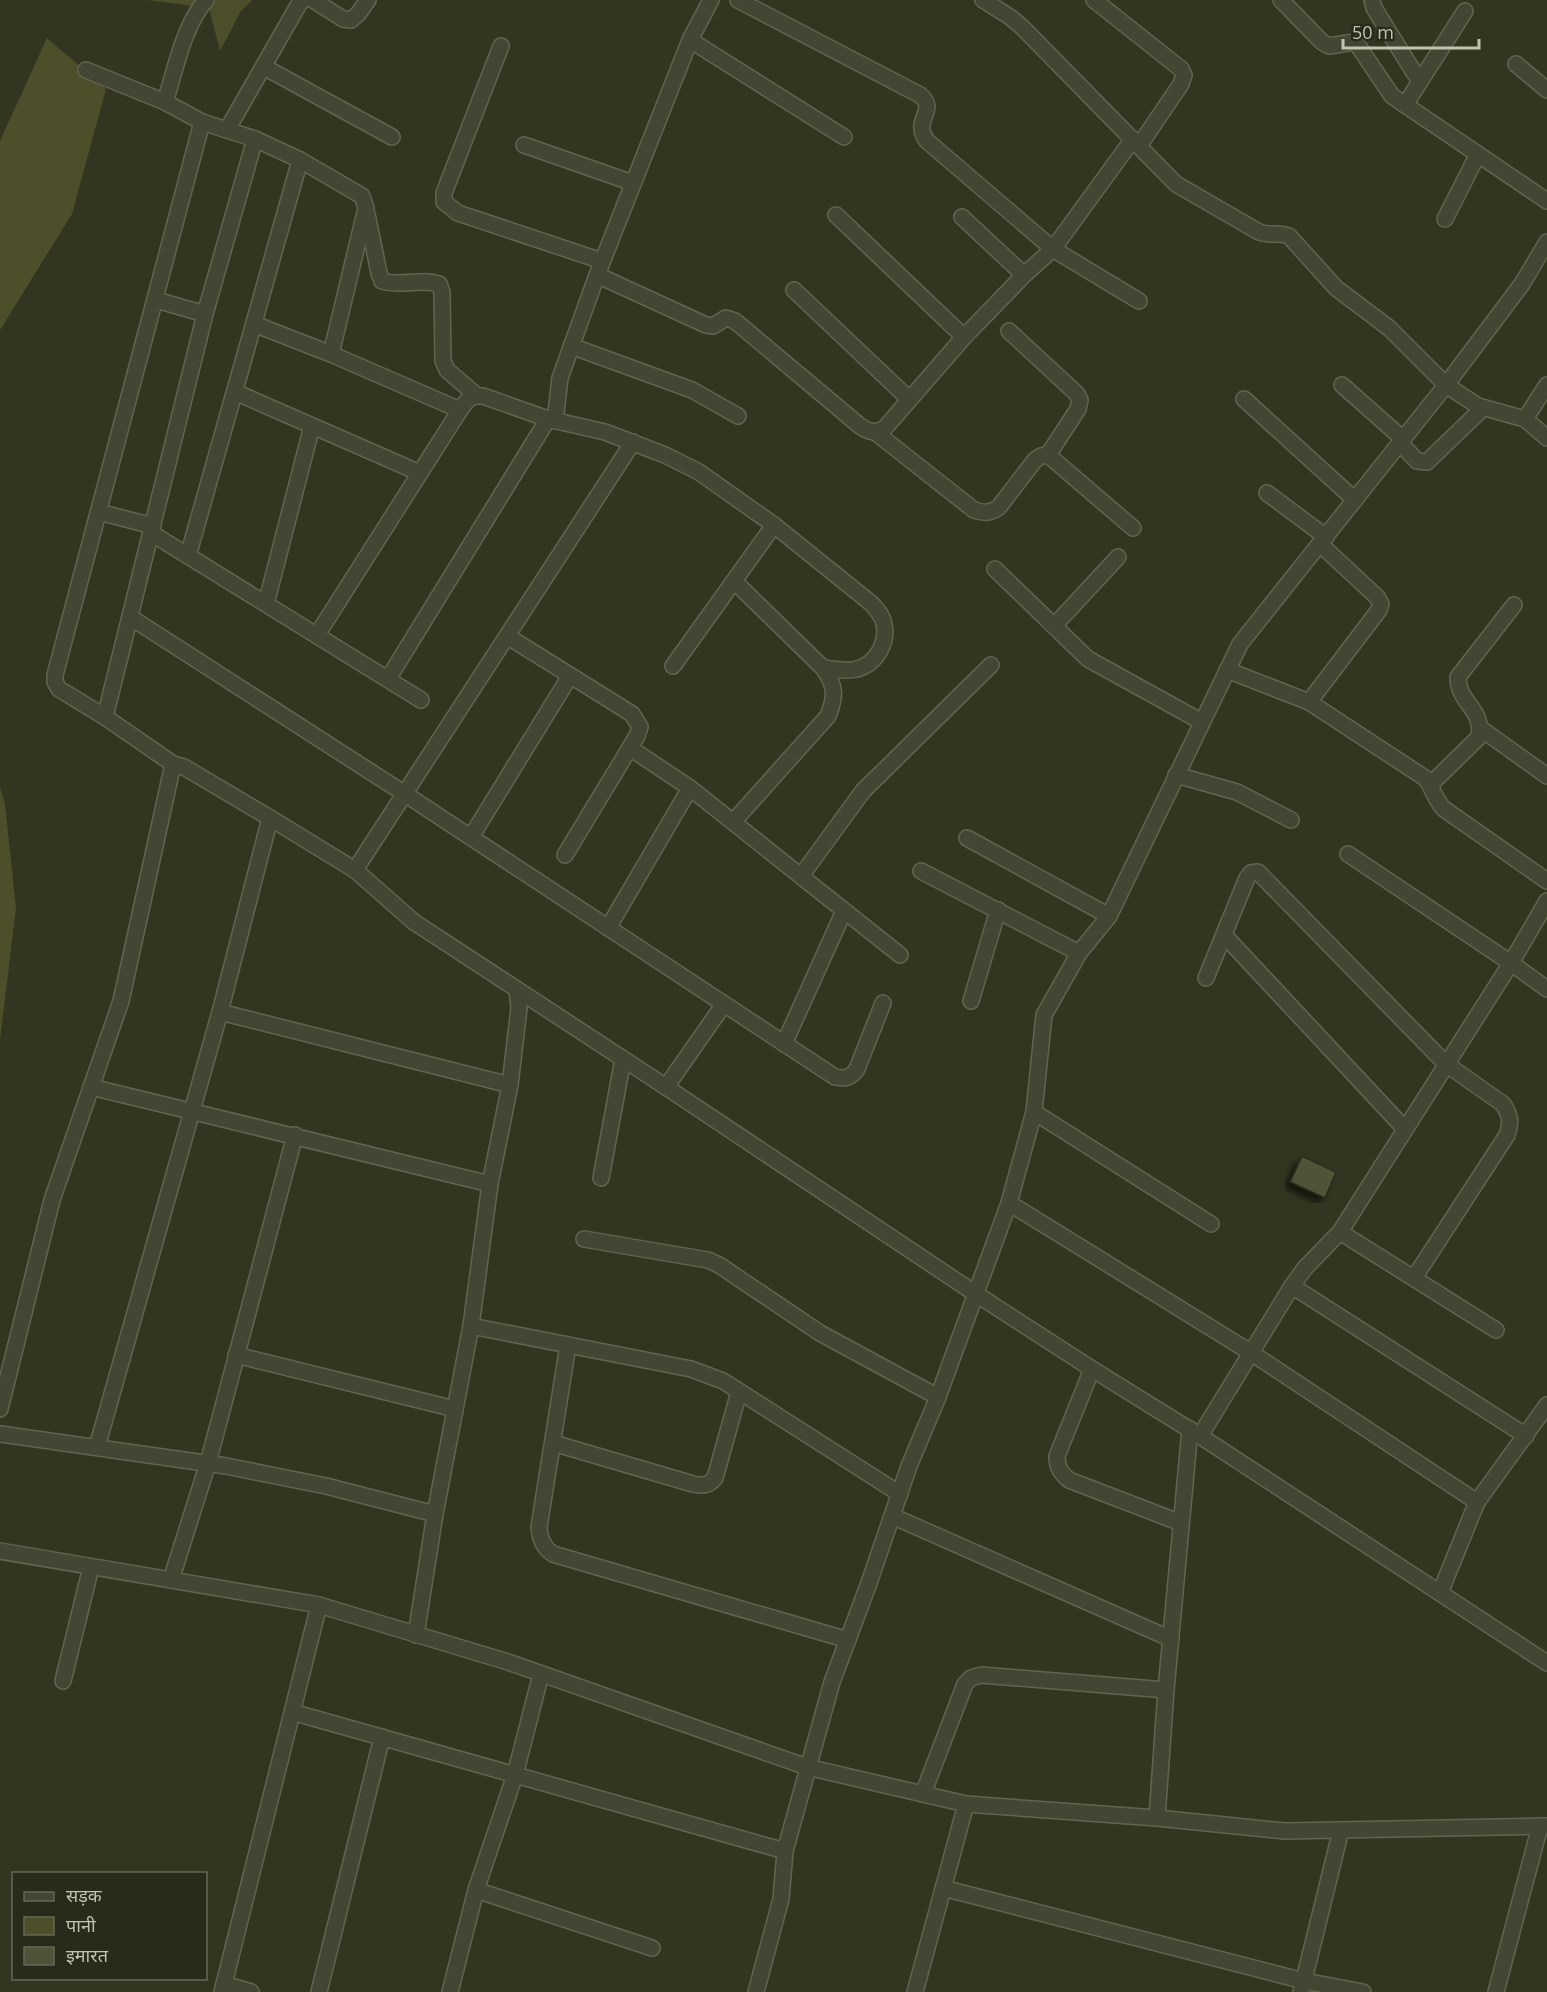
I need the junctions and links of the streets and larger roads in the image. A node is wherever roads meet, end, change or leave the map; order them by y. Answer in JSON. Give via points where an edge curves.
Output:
{"nodes":[{"id":1,"x":206,"y":0,"type":"edge"},
{"id":2,"x":303,"y":0,"type":"edge"},
{"id":3,"x":314,"y":0,"type":"edge"},
{"id":4,"x":368,"y":0,"type":"edge"},
{"id":5,"x":711,"y":0,"type":"edge"},
{"id":6,"x":738,"y":0,"type":"edge"},
{"id":7,"x":983,"y":0,"type":"edge"},
{"id":8,"x":1094,"y":0,"type":"edge"},
{"id":9,"x":1281,"y":0,"type":"edge"},
{"id":10,"x":1372,"y":0,"type":"edge"},
{"id":11,"x":1465,"y":11,"type":"dead end"},
{"id":12,"x":690,"y":40,"type":"junction"},
{"id":13,"x":501,"y":46,"type":"dead end"},
{"id":14,"x":1516,"y":64,"type":"dead end"},
{"id":15,"x":264,"y":67,"type":"junction"},
{"id":16,"x":86,"y":70,"type":"dead end"},
{"id":17,"x":1420,"y":82,"type":"junction"},
{"id":18,"x":1547,"y":90,"type":"edge"},
{"id":19,"x":165,"y":102,"type":"junction"},
{"id":20,"x":1405,"y":105,"type":"junction"},
{"id":21,"x":202,"y":122,"type":"junction"},
{"id":22,"x":227,"y":130,"type":"junction"},
{"id":23,"x":392,"y":137,"type":"dead end"},
{"id":24,"x":844,"y":137,"type":"dead end"},
{"id":25,"x":255,"y":139,"type":"junction"},
{"id":26,"x":1136,"y":142,"type":"junction"},
{"id":27,"x":524,"y":145,"type":"dead end"},
{"id":28,"x":1478,"y":154,"type":"junction"},
{"id":29,"x":300,"y":160,"type":"junction"},
{"id":30,"x":633,"y":183,"type":"junction"},
{"id":31,"x":1547,"y":201,"type":"edge"},
{"id":32,"x":366,"y":208,"type":"junction"},
{"id":33,"x":836,"y":215,"type":"dead end"},
{"id":34,"x":962,"y":217,"type":"dead end"},
{"id":35,"x":1445,"y":219,"type":"dead end"},
{"id":36,"x":1547,"y":242,"type":"edge"},
{"id":37,"x":1053,"y":249,"type":"junction"},
{"id":38,"x":600,"y":268,"type":"junction"},
{"id":39,"x":1024,"y":275,"type":"junction"},
{"id":40,"x":794,"y":290,"type":"dead end"},
{"id":41,"x":156,"y":300,"type":"junction"},
{"id":42,"x":1139,"y":301,"type":"dead end"},
{"id":43,"x":205,"y":314,"type":"junction"},
{"id":44,"x":254,"y":324,"type":"junction"},
{"id":45,"x":1009,"y":331,"type":"dead end"},
{"id":46,"x":964,"y":337,"type":"junction"},
{"id":47,"x":571,"y":346,"type":"junction"},
{"id":48,"x":331,"y":354,"type":"junction"},
{"id":49,"x":1446,"y":385,"type":"junction"},
{"id":50,"x":1342,"y":386,"type":"dead end"},
{"id":51,"x":1547,"y":386,"type":"edge"},
{"id":52,"x":235,"y":392,"type":"junction"},
{"id":53,"x":476,"y":395,"type":"junction"},
{"id":54,"x":909,"y":399,"type":"junction"},
{"id":55,"x":1244,"y":399,"type":"dead end"},
{"id":56,"x":1483,"y":408,"type":"junction"},
{"id":57,"x":460,"y":410,"type":"junction"},
{"id":58,"x":738,"y":416,"type":"dead end"},
{"id":59,"x":1525,"y":419,"type":"junction"},
{"id":60,"x":552,"y":420,"type":"junction"},
{"id":61,"x":312,"y":426,"type":"junction"},
{"id":62,"x":876,"y":432,"type":"junction"},
{"id":63,"x":1547,"y":438,"type":"edge"},
{"id":64,"x":1401,"y":441,"type":"junction"},
{"id":65,"x":633,"y":442,"type":"junction"},
{"id":66,"x":1048,"y":455,"type":"junction"},
{"id":67,"x":420,"y":473,"type":"junction"},
{"id":68,"x":1267,"y":493,"type":"dead end"},
{"id":69,"x":1355,"y":500,"type":"junction"},
{"id":70,"x":99,"y":512,"type":"junction"},
{"id":71,"x":774,"y":525,"type":"junction"},
{"id":72,"x":1133,"y":528,"type":"dead end"},
{"id":73,"x":152,"y":530,"type":"junction"},
{"id":74,"x":1323,"y":541,"type":"junction"},
{"id":75,"x":188,"y":556,"type":"junction"},
{"id":76,"x":1118,"y":557,"type":"dead end"},
{"id":77,"x":995,"y":569,"type":"dead end"},
{"id":78,"x":734,"y":582,"type":"junction"},
{"id":79,"x":266,"y":604,"type":"junction"},
{"id":80,"x":1514,"y":605,"type":"dead end"},
{"id":81,"x":130,"y":617,"type":"junction"},
{"id":82,"x":1054,"y":626,"type":"junction"},
{"id":83,"x":317,"y":636,"type":"junction"},
{"id":84,"x":507,"y":636,"type":"junction"},
{"id":85,"x":992,"y":665,"type":"dead end"},
{"id":86,"x":673,"y":666,"type":"dead end"},
{"id":87,"x":823,"y":668,"type":"junction"},
{"id":88,"x":1227,"y":670,"type":"junction"},
{"id":89,"x":570,"y":676,"type":"junction"},
{"id":90,"x":388,"y":679,"type":"junction"},
{"id":91,"x":421,"y":699,"type":"dead end"},
{"id":92,"x":1310,"y":702,"type":"junction"},
{"id":93,"x":105,"y":717,"type":"junction"},
{"id":94,"x":1202,"y":722,"type":"junction"},
{"id":95,"x":1480,"y":728,"type":"junction"},
{"id":96,"x":630,"y":748,"type":"junction"},
{"id":97,"x":174,"y":764,"type":"junction"},
{"id":98,"x":1176,"y":775,"type":"junction"},
{"id":99,"x":1547,"y":776,"type":"edge"},
{"id":100,"x":1431,"y":784,"type":"junction"},
{"id":101,"x":690,"y":788,"type":"junction"},
{"id":102,"x":405,"y":794,"type":"junction"},
{"id":103,"x":270,"y":818,"type":"junction"},
{"id":104,"x":1290,"y":820,"type":"dead end"},
{"id":105,"x":733,"y":822,"type":"junction"},
{"id":106,"x":471,"y":837,"type":"junction"},
{"id":107,"x":967,"y":838,"type":"dead end"},
{"id":108,"x":1348,"y":854,"type":"dead end"},
{"id":109,"x":565,"y":855,"type":"dead end"},
{"id":110,"x":355,"y":870,"type":"junction"},
{"id":111,"x":921,"y":871,"type":"dead end"},
{"id":112,"x":801,"y":876,"type":"junction"},
{"id":113,"x":1547,"y":881,"type":"edge"},
{"id":114,"x":1547,"y":901,"type":"edge"},
{"id":115,"x":998,"y":910,"type":"junction"},
{"id":116,"x":844,"y":911,"type":"junction"},
{"id":117,"x":1108,"y":916,"type":"junction"},
{"id":118,"x":608,"y":928,"type":"junction"},
{"id":119,"x":1224,"y":935,"type":"junction"},
{"id":120,"x":1079,"y":953,"type":"junction"},
{"id":121,"x":900,"y":955,"type":"dead end"},
{"id":122,"x":1511,"y":963,"type":"junction"},
{"id":123,"x":1206,"y":978,"type":"dead end"},
{"id":124,"x":1547,"y":989,"type":"edge"},
{"id":125,"x":517,"y":990,"type":"junction"},
{"id":126,"x":971,"y":1001,"type":"dead end"},
{"id":127,"x":883,"y":1003,"type":"dead end"},
{"id":128,"x":724,"y":1004,"type":"junction"},
{"id":129,"x":220,"y":1012,"type":"junction"},
{"id":130,"x":784,"y":1044,"type":"junction"},
{"id":131,"x":623,"y":1059,"type":"junction"},
{"id":132,"x":1446,"y":1065,"type":"junction"},
{"id":133,"x":510,"y":1085,"type":"junction"},
{"id":134,"x":91,"y":1087,"type":"junction"},
{"id":135,"x":666,"y":1087,"type":"junction"},
{"id":136,"x":191,"y":1111,"type":"junction"},
{"id":137,"x":1034,"y":1112,"type":"junction"},
{"id":138,"x":1405,"y":1129,"type":"junction"},
{"id":139,"x":295,"y":1135,"type":"junction"},
{"id":140,"x":600,"y":1178,"type":"dead end"},
{"id":141,"x":490,"y":1184,"type":"junction"},
{"id":142,"x":1009,"y":1203,"type":"junction"},
{"id":143,"x":1211,"y":1224,"type":"dead end"},
{"id":144,"x":1340,"y":1232,"type":"junction"},
{"id":145,"x":584,"y":1239,"type":"dead end"},
{"id":146,"x":1414,"y":1278,"type":"junction"},
{"id":147,"x":1292,"y":1286,"type":"junction"},
{"id":148,"x":976,"y":1294,"type":"junction"},
{"id":149,"x":471,"y":1326,"type":"junction"},
{"id":150,"x":1496,"y":1330,"type":"dead end"},
{"id":151,"x":568,"y":1345,"type":"junction"},
{"id":152,"x":1250,"y":1352,"type":"junction"},
{"id":153,"x":236,"y":1354,"type":"junction"},
{"id":154,"x":1092,"y":1369,"type":"junction"},
{"id":155,"x":740,"y":1392,"type":"junction"},
{"id":156,"x":938,"y":1397,"type":"junction"},
{"id":157,"x":1547,"y":1404,"type":"edge"},
{"id":158,"x":0,"y":1409,"type":"edge"},
{"id":159,"x":455,"y":1409,"type":"junction"},
{"id":160,"x":1195,"y":1432,"type":"junction"},
{"id":161,"x":0,"y":1434,"type":"edge"},
{"id":162,"x":1526,"y":1436,"type":"junction"},
{"id":163,"x":553,"y":1443,"type":"junction"},
{"id":164,"x":96,"y":1447,"type":"junction"},
{"id":165,"x":208,"y":1463,"type":"junction"},
{"id":166,"x":900,"y":1494,"type":"junction"},
{"id":167,"x":1477,"y":1502,"type":"junction"},
{"id":168,"x":435,"y":1514,"type":"junction"},
{"id":169,"x":892,"y":1516,"type":"junction"},
{"id":170,"x":1181,"y":1523,"type":"junction"},
{"id":171,"x":0,"y":1551,"type":"edge"},
{"id":172,"x":91,"y":1567,"type":"junction"},
{"id":173,"x":171,"y":1580,"type":"junction"},
{"id":174,"x":1440,"y":1593,"type":"junction"},
{"id":175,"x":319,"y":1605,"type":"junction"},
{"id":176,"x":416,"y":1635,"type":"junction"},
{"id":177,"x":1170,"y":1639,"type":"junction"},
{"id":178,"x":848,"y":1640,"type":"junction"},
{"id":179,"x":1547,"y":1663,"type":"edge"},
{"id":180,"x":541,"y":1674,"type":"junction"},
{"id":181,"x":63,"y":1681,"type":"dead end"},
{"id":182,"x":1166,"y":1690,"type":"junction"},
{"id":183,"x":292,"y":1712,"type":"junction"},
{"id":184,"x":382,"y":1737,"type":"junction"},
{"id":185,"x":807,"y":1767,"type":"junction"},
{"id":186,"x":515,"y":1775,"type":"junction"},
{"id":187,"x":922,"y":1794,"type":"junction"},
{"id":188,"x":966,"y":1804,"type":"junction"},
{"id":189,"x":1157,"y":1818,"type":"junction"},
{"id":190,"x":1543,"y":1826,"type":"edge"},
{"id":191,"x":1341,"y":1830,"type":"junction"},
{"id":192,"x":785,"y":1851,"type":"junction"},
{"id":193,"x":943,"y":1888,"type":"junction"},
{"id":194,"x":476,"y":1890,"type":"junction"},
{"id":195,"x":652,"y":1948,"type":"dead end"},
{"id":196,"x":1302,"y":1986,"type":"edge"},
{"id":197,"x":223,"y":1988,"type":"edge"},
{"id":198,"x":251,"y":1992,"type":"edge"},
{"id":199,"x":319,"y":1992,"type":"edge"},
{"id":200,"x":450,"y":1992,"type":"edge"},
{"id":201,"x":756,"y":1992,"type":"edge"},
{"id":202,"x":915,"y":1992,"type":"edge"},
{"id":203,"x":1363,"y":1992,"type":"edge"},
{"id":204,"x":1496,"y":1992,"type":"edge"}],
"edges":[{"from":1,"to":19,"type":"street","via":[[190,25]]},
{"from":2,"to":15,"type":"street"},
{"from":3,"to":4,"type":"street","via":[[351,20]]},
{"from":5,"to":12,"type":"street"},
{"from":6,"to":37,"type":"street","via":[[926,100],[928,106],[921,126],[927,141]]},
{"from":7,"to":26,"type":"street","via":[[1022,27]]},
{"from":8,"to":26,"type":"street","via":[[1184,75]]},
{"from":9,"to":20,"type":"street","via":[[1322,42],[1329,46],[1354,42],[1386,89]]},
{"from":10,"to":17,"type":"street"},
{"from":11,"to":17,"type":"street"},
{"from":12,"to":24,"type":"street"},
{"from":12,"to":30,"type":"street"},
{"from":13,"to":38,"type":"street","via":[[444,202],[458,213]]},
{"from":14,"to":18,"type":"street"},
{"from":15,"to":22,"type":"street"},
{"from":15,"to":23,"type":"street"},
{"from":16,"to":19,"type":"street"},
{"from":17,"to":20,"type":"street"},
{"from":19,"to":21,"type":"street"},
{"from":20,"to":28,"type":"street"},
{"from":21,"to":22,"type":"street"},
{"from":21,"to":41,"type":"street"},
{"from":22,"to":25,"type":"street"},
{"from":25,"to":29,"type":"street"},
{"from":25,"to":43,"type":"street"},
{"from":26,"to":37,"type":"street"},
{"from":26,"to":49,"type":"street","via":[[1185,190],[1259,232],[1289,236],[1336,288],[1389,328]]},
{"from":27,"to":30,"type":"street"},
{"from":28,"to":31,"type":"street"},
{"from":28,"to":35,"type":"street"},
{"from":29,"to":32,"type":"street","via":[[362,196]]},
{"from":29,"to":44,"type":"street"},
{"from":30,"to":38,"type":"street"},
{"from":32,"to":48,"type":"street"},
{"from":32,"to":53,"type":"street","via":[[382,280],[391,284],[439,284],[443,361],[447,370]]},
{"from":33,"to":46,"type":"street"},
{"from":34,"to":39,"type":"street"},
{"from":36,"to":49,"type":"street","via":[[1522,284]]},
{"from":37,"to":39,"type":"street"},
{"from":37,"to":42,"type":"street"},
{"from":38,"to":47,"type":"street"},
{"from":38,"to":62,"type":"street","via":[[706,325],[713,326],[726,318],[735,321],[866,431]]},
{"from":39,"to":46,"type":"street"},
{"from":40,"to":54,"type":"street"},
{"from":41,"to":43,"type":"street"},
{"from":41,"to":70,"type":"street"},
{"from":43,"to":73,"type":"street"},
{"from":44,"to":48,"type":"street"},
{"from":44,"to":52,"type":"street"},
{"from":45,"to":66,"type":"street","via":[[1080,400]]},
{"from":46,"to":54,"type":"street"},
{"from":47,"to":58,"type":"street","via":[[692,390]]},
{"from":47,"to":60,"type":"street"},
{"from":48,"to":57,"type":"street"},
{"from":49,"to":56,"type":"street"},
{"from":49,"to":64,"type":"street"},
{"from":50,"to":64,"type":"street"},
{"from":51,"to":59,"type":"street"},
{"from":52,"to":61,"type":"street"},
{"from":52,"to":75,"type":"street"},
{"from":53,"to":57,"type":"street"},
{"from":53,"to":60,"type":"street"},
{"from":54,"to":62,"type":"street","via":[[884,429]]},
{"from":55,"to":69,"type":"street"},
{"from":56,"to":59,"type":"street"},
{"from":56,"to":64,"type":"street","via":[[1426,462],[1417,461]]},
{"from":57,"to":67,"type":"street"},
{"from":59,"to":63,"type":"street"},
{"from":60,"to":65,"type":"street"},
{"from":60,"to":90,"type":"street"},
{"from":61,"to":67,"type":"street"},
{"from":61,"to":79,"type":"street"},
{"from":62,"to":66,"type":"street","via":[[982,513],[992,513],[999,507],[1035,460]]},
{"from":64,"to":69,"type":"street"},
{"from":65,"to":71,"type":"street","via":[[699,472]]},
{"from":65,"to":84,"type":"street"},
{"from":66,"to":72,"type":"street"},
{"from":67,"to":83,"type":"street"},
{"from":68,"to":74,"type":"street"},
{"from":69,"to":74,"type":"street"},
{"from":70,"to":73,"type":"street"},
{"from":70,"to":93,"type":"street","via":[[55,682],[59,689]]},
{"from":71,"to":78,"type":"street"},
{"from":71,"to":87,"type":"street","via":[[872,604],[884,623],[885,638],[868,666],[854,670]]},
{"from":73,"to":75,"type":"street"},
{"from":73,"to":81,"type":"street"},
{"from":74,"to":88,"type":"street","via":[[1240,644]]},
{"from":74,"to":92,"type":"street","via":[[1381,604]]},
{"from":75,"to":79,"type":"street"},
{"from":76,"to":82,"type":"street"},
{"from":77,"to":82,"type":"street"},
{"from":78,"to":86,"type":"street"},
{"from":78,"to":87,"type":"street"},
{"from":79,"to":83,"type":"street"},
{"from":80,"to":95,"type":"street","via":[[1458,677],[1460,692],[1479,720]]},
{"from":81,"to":93,"type":"street"},
{"from":81,"to":102,"type":"street"},
{"from":82,"to":94,"type":"street","via":[[1088,659]]},
{"from":83,"to":90,"type":"street"},
{"from":84,"to":89,"type":"street"},
{"from":84,"to":102,"type":"street"},
{"from":85,"to":112,"type":"street","via":[[863,791]]},
{"from":87,"to":105,"type":"street","via":[[835,689],[828,716]]},
{"from":88,"to":92,"type":"street"},
{"from":88,"to":94,"type":"street"},
{"from":89,"to":96,"type":"street","via":[[632,714],[640,726]]},
{"from":89,"to":106,"type":"street"},
{"from":90,"to":91,"type":"street"},
{"from":92,"to":100,"type":"street"},
{"from":93,"to":97,"type":"street"},
{"from":94,"to":98,"type":"street"},
{"from":95,"to":99,"type":"street"},
{"from":95,"to":100,"type":"street","via":[[1473,744]]},
{"from":96,"to":101,"type":"street"},
{"from":96,"to":109,"type":"street"},
{"from":97,"to":103,"type":"street"},
{"from":97,"to":134,"type":"street","via":[[121,1001]]},
{"from":98,"to":104,"type":"street","via":[[1237,792]]},
{"from":98,"to":117,"type":"street"},
{"from":100,"to":113,"type":"street","via":[[1444,809]]},
{"from":101,"to":105,"type":"street"},
{"from":101,"to":118,"type":"street"},
{"from":102,"to":106,"type":"street"},
{"from":102,"to":110,"type":"street"},
{"from":103,"to":110,"type":"street"},
{"from":103,"to":129,"type":"street"},
{"from":105,"to":112,"type":"street"},
{"from":106,"to":118,"type":"street"},
{"from":107,"to":117,"type":"street"},
{"from":108,"to":122,"type":"street"},
{"from":110,"to":125,"type":"street","via":[[414,922]]},
{"from":111,"to":115,"type":"street"},
{"from":112,"to":116,"type":"street"},
{"from":114,"to":122,"type":"street"},
{"from":115,"to":120,"type":"street"},
{"from":115,"to":126,"type":"street"},
{"from":116,"to":121,"type":"street"},
{"from":116,"to":130,"type":"street"},
{"from":117,"to":120,"type":"street"},
{"from":118,"to":128,"type":"street"},
{"from":119,"to":123,"type":"street"},
{"from":119,"to":132,"type":"street","via":[[1247,878],[1258,872]]},
{"from":119,"to":138,"type":"street"},
{"from":120,"to":137,"type":"street","via":[[1044,1015]]},
{"from":122,"to":124,"type":"street"},
{"from":122,"to":132,"type":"street"},
{"from":125,"to":131,"type":"street"},
{"from":125,"to":133,"type":"street","via":[[519,1011]]},
{"from":127,"to":130,"type":"street","via":[[852,1076],[835,1077]]},
{"from":128,"to":130,"type":"street"},
{"from":128,"to":135,"type":"street"},
{"from":129,"to":133,"type":"street"},
{"from":129,"to":136,"type":"street"},
{"from":131,"to":135,"type":"street"},
{"from":131,"to":140,"type":"street"},
{"from":132,"to":138,"type":"street"},
{"from":132,"to":146,"type":"street","via":[[1503,1104],[1511,1122],[1507,1136]]},
{"from":133,"to":141,"type":"street"},
{"from":134,"to":136,"type":"street"},
{"from":134,"to":158,"type":"street","via":[[52,1200]]},
{"from":135,"to":148,"type":"street"},
{"from":136,"to":139,"type":"street"},
{"from":136,"to":164,"type":"street"},
{"from":137,"to":142,"type":"street"},
{"from":137,"to":143,"type":"street"},
{"from":138,"to":144,"type":"street"},
{"from":139,"to":141,"type":"street"},
{"from":139,"to":153,"type":"street"},
{"from":141,"to":149,"type":"street"},
{"from":142,"to":148,"type":"street"},
{"from":142,"to":152,"type":"street"},
{"from":144,"to":146,"type":"street"},
{"from":144,"to":147,"type":"street"},
{"from":145,"to":156,"type":"street","via":[[708,1260],[820,1333]]},
{"from":146,"to":150,"type":"street"},
{"from":147,"to":152,"type":"street"},
{"from":147,"to":162,"type":"street"},
{"from":148,"to":154,"type":"street"},
{"from":148,"to":156,"type":"street"},
{"from":149,"to":151,"type":"street"},
{"from":149,"to":159,"type":"street"},
{"from":151,"to":155,"type":"street","via":[[691,1369]]},
{"from":151,"to":163,"type":"street"},
{"from":152,"to":160,"type":"street"},
{"from":152,"to":167,"type":"street"},
{"from":153,"to":159,"type":"street"},
{"from":153,"to":165,"type":"street"},
{"from":154,"to":160,"type":"street"},
{"from":154,"to":170,"type":"street","via":[[1057,1456],[1062,1474]]},
{"from":155,"to":163,"type":"street","via":[[715,1478],[703,1486]]},
{"from":155,"to":166,"type":"street"},
{"from":156,"to":166,"type":"street"},
{"from":157,"to":162,"type":"street"},
{"from":159,"to":168,"type":"street"},
{"from":160,"to":170,"type":"street"},
{"from":160,"to":174,"type":"street"},
{"from":161,"to":164,"type":"street"},
{"from":162,"to":167,"type":"street"},
{"from":163,"to":178,"type":"street","via":[[539,1527],[546,1549]]},
{"from":164,"to":165,"type":"street"},
{"from":165,"to":168,"type":"street","via":[[326,1486]]},
{"from":165,"to":173,"type":"street"},
{"from":166,"to":169,"type":"street"},
{"from":167,"to":174,"type":"street"},
{"from":168,"to":176,"type":"street"},
{"from":169,"to":177,"type":"street"},
{"from":169,"to":178,"type":"street"},
{"from":170,"to":177,"type":"street"},
{"from":171,"to":172,"type":"street"},
{"from":172,"to":173,"type":"street"},
{"from":172,"to":181,"type":"street"},
{"from":173,"to":175,"type":"street"},
{"from":174,"to":179,"type":"street"},
{"from":175,"to":176,"type":"street"},
{"from":175,"to":183,"type":"street"},
{"from":176,"to":180,"type":"street"},
{"from":177,"to":182,"type":"street"},
{"from":178,"to":185,"type":"street"},
{"from":180,"to":185,"type":"street"},
{"from":180,"to":186,"type":"street"},
{"from":182,"to":187,"type":"street","via":[[981,1675],[971,1678],[965,1684]]},
{"from":182,"to":189,"type":"street"},
{"from":183,"to":184,"type":"street"},
{"from":183,"to":197,"type":"street"},
{"from":184,"to":186,"type":"street"},
{"from":184,"to":199,"type":"street"},
{"from":185,"to":187,"type":"street"},
{"from":185,"to":192,"type":"street"},
{"from":186,"to":192,"type":"street"},
{"from":186,"to":194,"type":"street"},
{"from":187,"to":188,"type":"street"},
{"from":188,"to":189,"type":"street"},
{"from":188,"to":193,"type":"street"},
{"from":189,"to":191,"type":"street","via":[[1285,1831]]},
{"from":190,"to":191,"type":"street"},
{"from":190,"to":204,"type":"street"},
{"from":191,"to":196,"type":"street"},
{"from":192,"to":201,"type":"street","via":[[781,1899]]},
{"from":193,"to":196,"type":"street"},
{"from":193,"to":202,"type":"street"},
{"from":194,"to":195,"type":"street"},
{"from":194,"to":200,"type":"street"},
{"from":196,"to":203,"type":"street"},
{"from":197,"to":198,"type":"street"}]}
